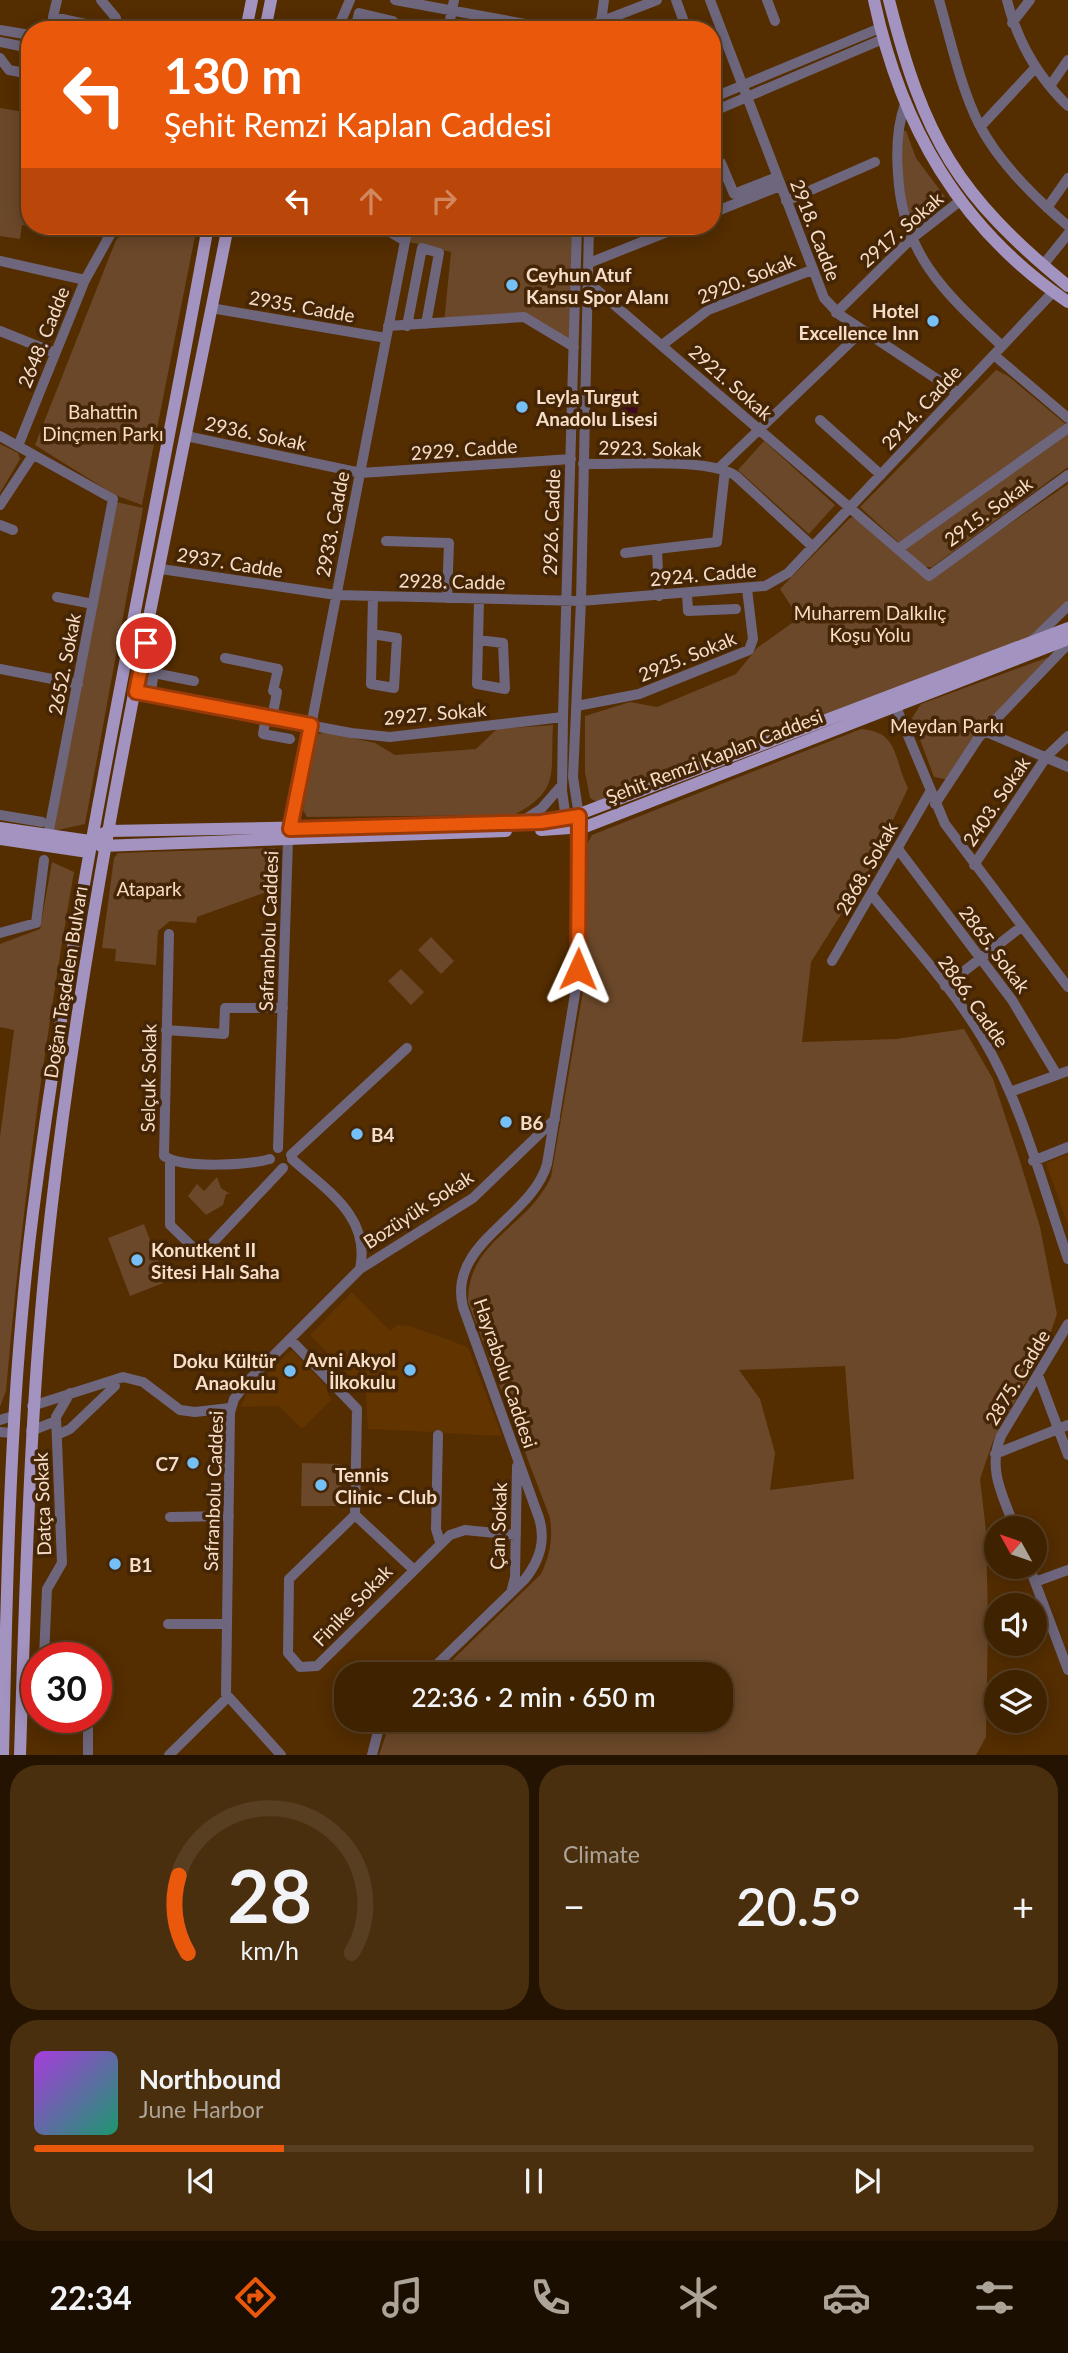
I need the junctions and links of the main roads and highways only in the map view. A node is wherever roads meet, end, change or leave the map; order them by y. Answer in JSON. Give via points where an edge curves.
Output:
{"nodes":[{"id":1,"x":252,"y":0,"type":"edge"},
{"id":2,"x":271,"y":0,"type":"edge"},
{"id":3,"x":874,"y":0,"type":"edge"},
{"id":4,"x":889,"y":0,"type":"edge"},
{"id":5,"x":248,"y":21,"type":"edge"},
{"id":6,"x":267,"y":21,"type":"edge"},
{"id":7,"x":896,"y":28,"type":"junction"},
{"id":8,"x":882,"y":34,"type":"junction"},
{"id":9,"x":206,"y":235,"type":"edge"},
{"id":10,"x":226,"y":235,"type":"edge"},
{"id":11,"x":1068,"y":286,"type":"edge"},
{"id":12,"x":1068,"y":302,"type":"edge"},
{"id":13,"x":1068,"y":628,"type":"edge"},
{"id":14,"x":1068,"y":642,"type":"edge"},
{"id":15,"x":895,"y":702,"type":"junction"},
{"id":16,"x":574,"y":823,"type":"junction"},
{"id":17,"x":0,"y":828,"type":"edge"},
{"id":18,"x":289,"y":835,"type":"junction"},
{"id":19,"x":107,"y":837,"type":"junction"},
{"id":20,"x":0,"y":839,"type":"edge"},
{"id":21,"x":89,"y":847,"type":"junction"},
{"id":22,"x":32,"y":1406,"type":"junction"},
{"id":23,"x":6,"y":1418,"type":"edge"},
{"id":24,"x":31,"y":1431,"type":"junction"},
{"id":25,"x":6,"y":1433,"type":"edge"},
{"id":26,"x":4,"y":1501,"type":"edge"},
{"id":27,"x":3,"y":1656,"type":"edge"},
{"id":28,"x":3,"y":1755,"type":"edge"},
{"id":29,"x":20,"y":1755,"type":"edge"}],
"edges":[{"from":1,"to":5,"type":"main road"},
{"from":2,"to":6,"type":"main road"},
{"from":3,"to":8,"type":"main road"},
{"from":4,"to":7,"type":"main road"},
{"from":7,"to":8,"type":"main road"},
{"from":7,"to":11,"type":"main road","via":[[910,79],[946,159],[984,209]]},
{"from":8,"to":12,"type":"main road","via":[[905,104],[935,165],[999,244]]},
{"from":9,"to":21,"type":"main road","name":"Doğan Taşdelen Bulvarı"},
{"from":10,"to":19,"type":"main road","name":"Doğan Taşdelen Bulvarı"},
{"from":13,"to":15,"type":"main road","name":"Şehit Remzi Kaplan Caddesi"},
{"from":14,"to":15,"type":"main road","name":"Şehit Remzi Kaplan Caddesi"},
{"from":15,"to":16,"type":"main road","name":"Şehit Remzi Kaplan Caddesi"},
{"from":16,"to":18,"type":"main road","name":"Şehit Remzi Kaplan Caddesi"},
{"from":16,"to":18,"type":"main road","name":"Şehit Remzi Kaplan Caddesi"},
{"from":17,"to":21,"type":"main road"},
{"from":18,"to":19,"type":"main road","name":"Şehit Remzi Kaplan Caddesi"},
{"from":19,"to":21,"type":"main road"},
{"from":19,"to":22,"type":"main road","name":"Doğan Taşdelen Bulvarı","via":[[51,1207]]},
{"from":20,"to":21,"type":"main road"},
{"from":21,"to":23,"type":"main road","name":"Doğan Taşdelen Bulvarı"},
{"from":22,"to":23,"type":"main road"},
{"from":22,"to":24,"type":"main road","name":"Doğan Taşdelen Bulvarı"},
{"from":23,"to":25,"type":"main road","name":"Doğan Taşdelen Bulvarı"},
{"from":24,"to":25,"type":"main road"},
{"from":24,"to":29,"type":"main road","name":"Doğan Taşdelen Bulvarı"},
{"from":25,"to":26,"type":"main road","name":"Doğan Taşdelen Bulvarı"},
{"from":26,"to":27,"type":"main road","name":"Doğan Taşdelen Bulvarı"},
{"from":27,"to":28,"type":"main road","name":"Doğan Taşdelen Bulvarı"}]}
